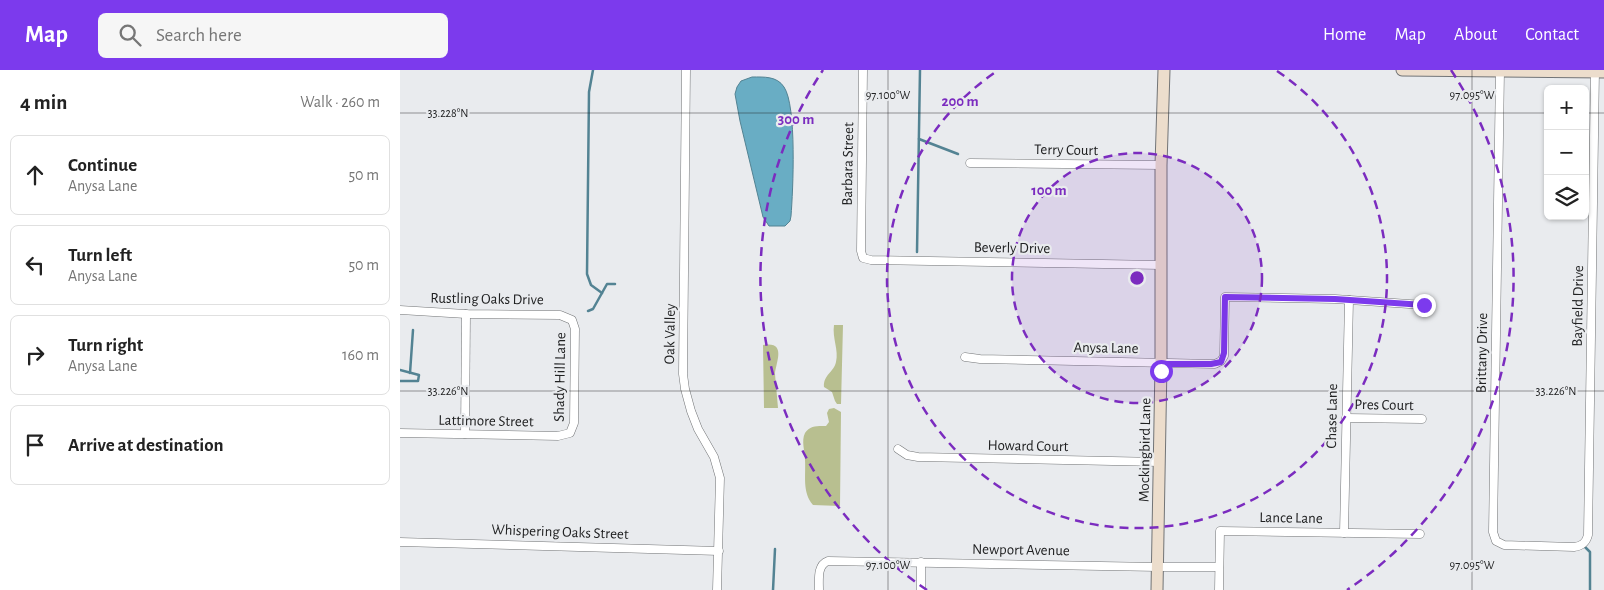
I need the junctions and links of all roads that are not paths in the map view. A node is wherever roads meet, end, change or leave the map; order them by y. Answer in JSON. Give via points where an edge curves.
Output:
{"nodes":[{"id":1,"x":686,"y":70,"type":"edge"},
{"id":2,"x":863,"y":70,"type":"edge"},
{"id":3,"x":1164,"y":70,"type":"edge"},
{"id":4,"x":1402,"y":70,"type":"edge"},
{"id":5,"x":1452,"y":71,"type":"edge"},
{"id":6,"x":1500,"y":71,"type":"junction"},
{"id":7,"x":1598,"y":71,"type":"edge"},
{"id":8,"x":970,"y":163,"type":"dead end"},
{"id":9,"x":1161,"y":165,"type":"junction"},
{"id":10,"x":863,"y":258,"type":"joint"},
{"id":11,"x":1161,"y":265,"type":"junction"},
{"id":12,"x":1349,"y":300,"type":"junction"},
{"id":13,"x":1424,"y":305,"type":"dead end"},
{"id":14,"x":400,"y":310,"type":"edge"},
{"id":15,"x":466,"y":314,"type":"junction"},
{"id":16,"x":572,"y":320,"type":"joint"},
{"id":17,"x":965,"y":357,"type":"dead end"},
{"id":18,"x":1162,"y":364,"type":"junction"},
{"id":19,"x":1346,"y":418,"type":"junction"},
{"id":20,"x":1422,"y":419,"type":"dead end"},
{"id":21,"x":400,"y":433,"type":"edge"},
{"id":22,"x":570,"y":433,"type":"joint"},
{"id":23,"x":465,"y":434,"type":"junction"},
{"id":24,"x":898,"y":448,"type":"dead end"},
{"id":25,"x":1160,"y":462,"type":"junction"},
{"id":26,"x":1344,"y":533,"type":"junction"},
{"id":27,"x":1420,"y":534,"type":"dead end"},
{"id":28,"x":1586,"y":541,"type":"joint"},
{"id":29,"x":400,"y":542,"type":"edge"},
{"id":30,"x":719,"y":551,"type":"junction"},
{"id":31,"x":921,"y":562,"type":"junction"},
{"id":32,"x":1158,"y":567,"type":"junction"},
{"id":33,"x":1219,"y":567,"type":"junction"},
{"id":34,"x":717,"y":590,"type":"edge"},
{"id":35,"x":819,"y":590,"type":"edge"},
{"id":36,"x":921,"y":590,"type":"edge"},
{"id":37,"x":1157,"y":590,"type":"edge"},
{"id":38,"x":1219,"y":590,"type":"edge"}],
"edges":[{"from":1,"to":30,"type":"street","name":"Oak Valley","via":[[683,374],[694,420],[718,470],[721,486]]},
{"from":2,"to":10,"type":"street","name":"Barbara Street"},
{"from":3,"to":9,"type":"street","name":"Mockingbird Lane"},
{"from":4,"to":5,"type":"street"},
{"from":5,"to":6,"type":"street"},
{"from":6,"to":7,"type":"street"},
{"from":6,"to":28,"type":"street","name":"Brittany Drive","via":[[1493,536],[1504,545],[1578,546]]},
{"from":7,"to":28,"type":"street","name":"Bayfield Drive"},
{"from":8,"to":9,"type":"street","name":"Terry Court"},
{"from":9,"to":11,"type":"street","name":"Mockingbird Lane"},
{"from":10,"to":11,"type":"street","name":"Beverly Drive"},
{"from":11,"to":18,"type":"street","name":"Mockingbird Lane"},
{"from":12,"to":13,"type":"street","name":"Anysa Lane"},
{"from":12,"to":18,"type":"street","name":"Anysa Lane","via":[[1225,297],[1221,362]]},
{"from":12,"to":19,"type":"street","name":"Chase Lane"},
{"from":14,"to":15,"type":"street","name":"Rustling Oaks Drive"},
{"from":15,"to":16,"type":"street","name":"Rustling Oaks Drive","via":[[560,315]]},
{"from":15,"to":23,"type":"street"},
{"from":16,"to":22,"type":"street","name":"Shady Hill Lane","via":[[575,329],[574,423]]},
{"from":17,"to":18,"type":"street","name":"Anysa Lane"},
{"from":18,"to":25,"type":"street","name":"Mockingbird Lane"},
{"from":19,"to":20,"type":"street","name":"Pres Court"},
{"from":19,"to":26,"type":"street","name":"Chase Lane"},
{"from":21,"to":23,"type":"street","name":"Lattimore Street"},
{"from":22,"to":23,"type":"street","name":"Lattimore Street","via":[[558,436]]},
{"from":24,"to":25,"type":"street","name":"Howard Court","via":[[907,455],[918,457]]},
{"from":25,"to":32,"type":"street","name":"Mockingbird Lane"},
{"from":26,"to":27,"type":"street","name":"Lance Lane"},
{"from":26,"to":33,"type":"street","name":"Lance Lane","via":[[1220,531]]},
{"from":29,"to":30,"type":"street","name":"Whispering Oaks Street"},
{"from":30,"to":34,"type":"street","name":"Oak Valley"},
{"from":31,"to":32,"type":"street","name":"Newport Avenue"},
{"from":31,"to":35,"type":"street","name":"Newport Avenue","via":[[825,561],[821,567]]},
{"from":31,"to":36,"type":"street"},
{"from":32,"to":33,"type":"street","name":"Newport Avenue"},
{"from":32,"to":37,"type":"street","name":"Mockingbird Lane"},
{"from":33,"to":38,"type":"street","name":"Lance Lane"}]}
